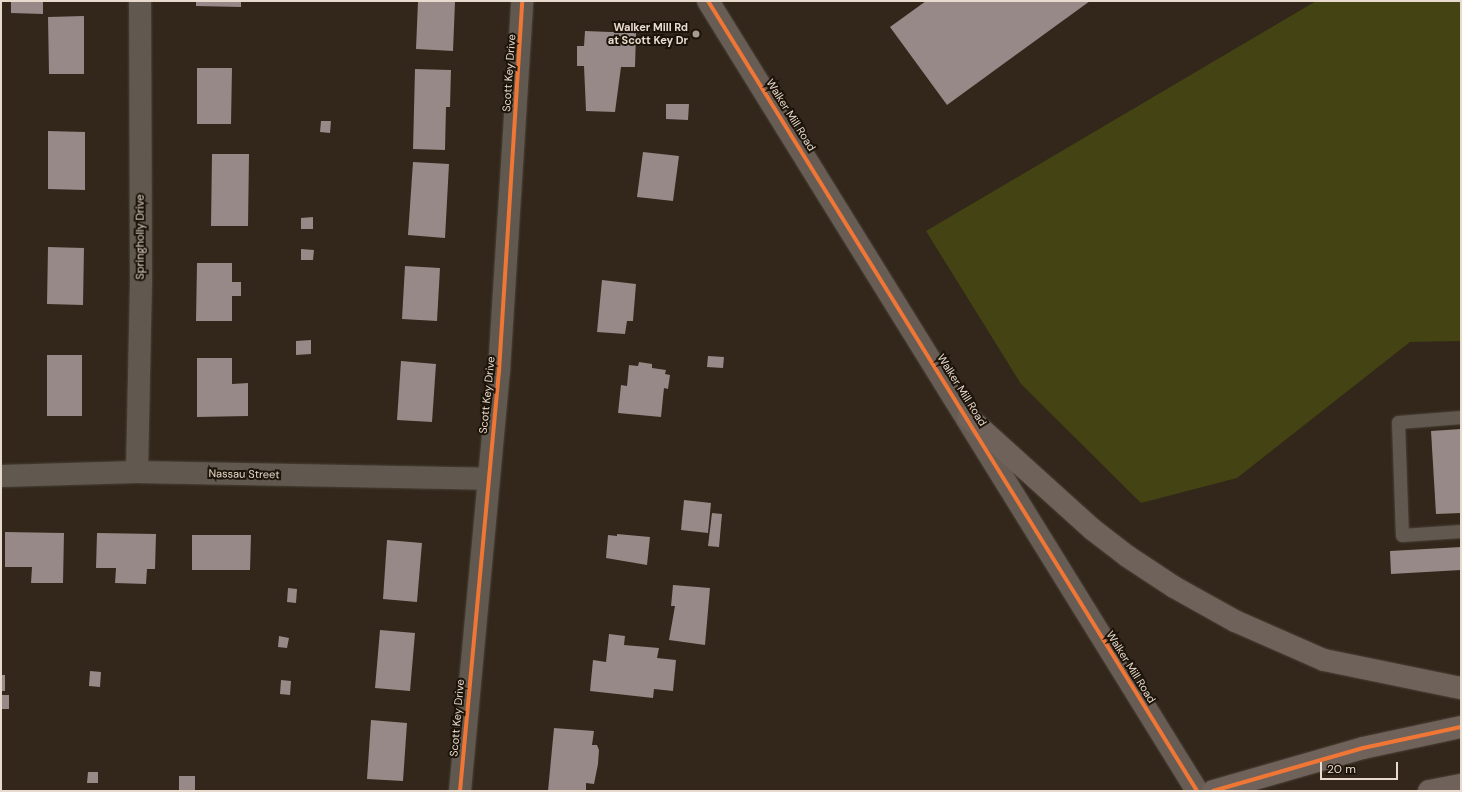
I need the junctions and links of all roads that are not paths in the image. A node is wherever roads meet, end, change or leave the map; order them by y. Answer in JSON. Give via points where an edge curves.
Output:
{"nodes":[{"id":1,"x":140,"y":1,"type":"edge"},
{"id":2,"x":522,"y":1,"type":"edge"},
{"id":3,"x":708,"y":1,"type":"edge"},
{"id":4,"x":968,"y":417,"type":"junction"},
{"id":5,"x":1461,"y":417,"type":"edge"},
{"id":6,"x":137,"y":472,"type":"junction"},
{"id":7,"x":1,"y":476,"type":"edge"},
{"id":8,"x":488,"y":479,"type":"junction"},
{"id":9,"x":1461,"y":530,"type":"edge"},
{"id":10,"x":1461,"y":688,"type":"edge"},
{"id":11,"x":1461,"y":727,"type":"edge"},
{"id":12,"x":1461,"y":785,"type":"edge"},
{"id":13,"x":460,"y":791,"type":"edge"},
{"id":14,"x":1197,"y":791,"type":"edge"},
{"id":15,"x":1213,"y":791,"type":"edge"},
{"id":16,"x":1429,"y":791,"type":"edge"}],
"edges":[{"from":1,"to":6,"type":"street","name":"Springholly Drive","via":[[141,276]]},
{"from":2,"to":8,"type":"street","name":"Scott Key Drive","via":[[507,272]]},
{"from":3,"to":4,"type":"street","name":"Walker Mill Road"},
{"from":4,"to":10,"type":"main road","via":[[1092,529],[1127,556],[1174,587],[1228,617],[1324,660]]},
{"from":4,"to":14,"type":"street","name":"Walker Mill Road"},
{"from":5,"to":9,"type":"lane","via":[[1398,422],[1402,535]]},
{"from":6,"to":7,"type":"street","name":"Nassau Street"},
{"from":6,"to":8,"type":"street","name":"Nassau Street"},
{"from":8,"to":13,"type":"street","name":"Scott Key Drive"},
{"from":11,"to":15,"type":"main road","via":[[1363,748]]},
{"from":12,"to":16,"type":"main road"}]}
